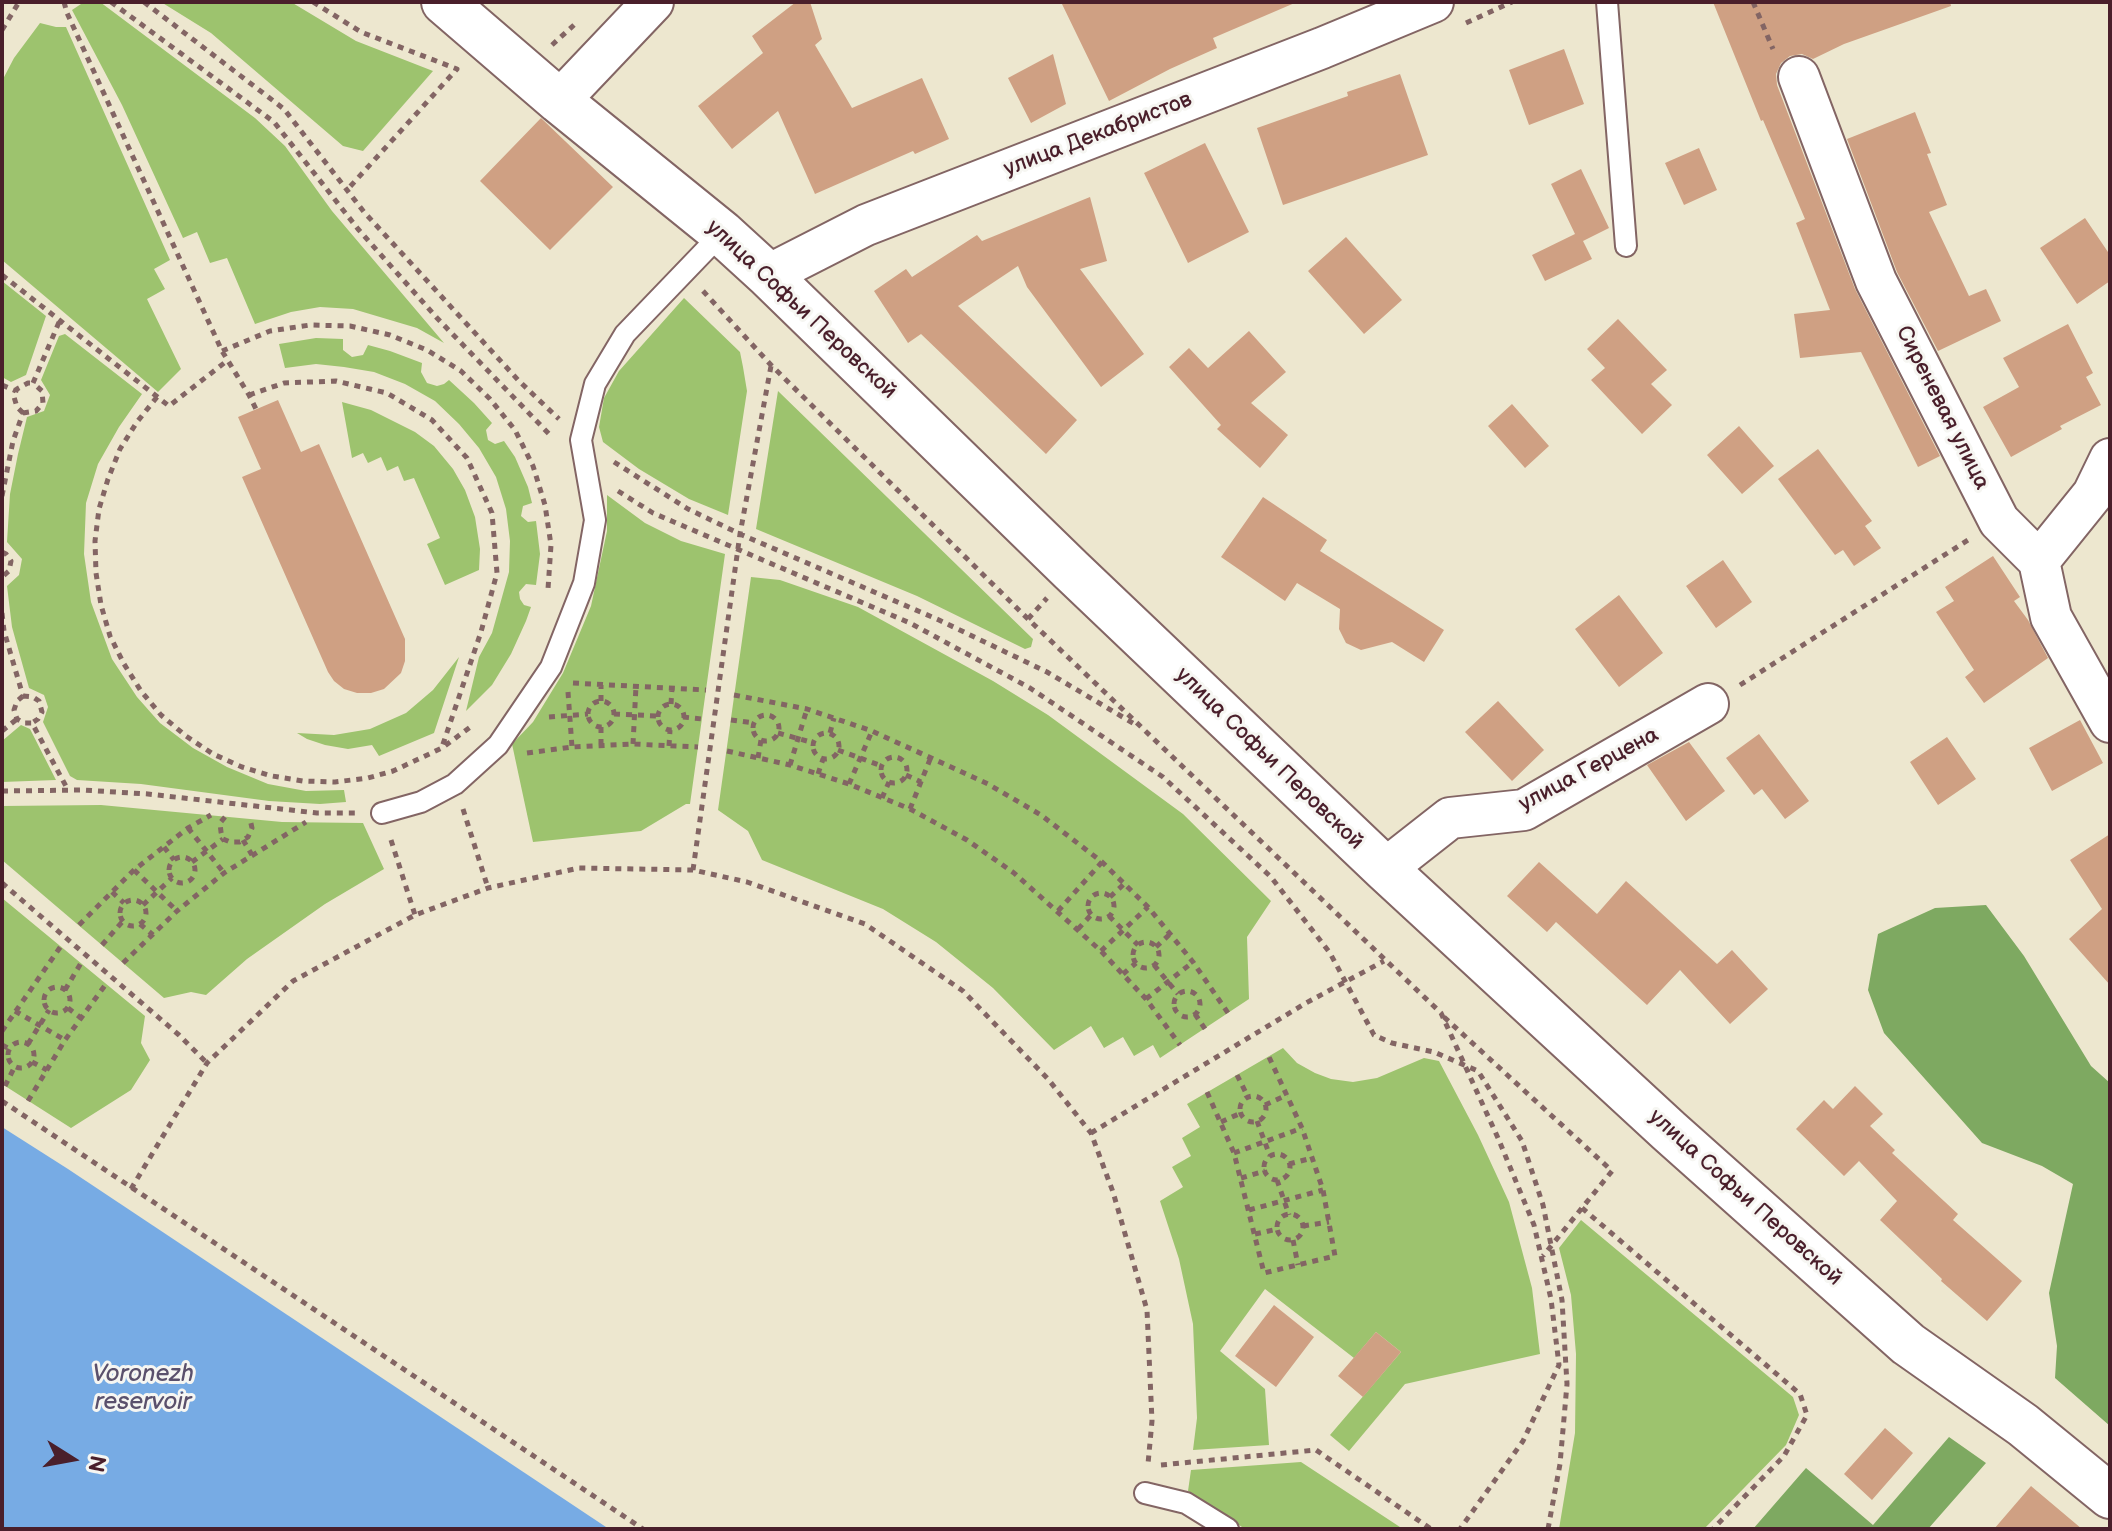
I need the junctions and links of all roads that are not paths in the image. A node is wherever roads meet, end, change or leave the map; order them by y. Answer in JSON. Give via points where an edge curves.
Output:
{"nodes":[{"id":1,"x":444,"y":2,"type":"edge"},
{"id":2,"x":653,"y":2,"type":"edge"},
{"id":3,"x":1433,"y":2,"type":"edge"},
{"id":4,"x":1607,"y":2,"type":"edge"},
{"id":5,"x":1799,"y":77,"type":"road end"},
{"id":6,"x":559,"y":101,"type":"junction"},
{"id":7,"x":722,"y":233,"type":"junction"},
{"id":8,"x":1626,"y":246,"type":"dead end"},
{"id":9,"x":768,"y":275,"type":"junction"},
{"id":10,"x":2110,"y":459,"type":"edge"},
{"id":11,"x":2039,"y":561,"type":"junction"},
{"id":12,"x":1708,"y":704,"type":"road end"},
{"id":13,"x":2110,"y":722,"type":"edge"},
{"id":14,"x":382,"y":813,"type":"road end"},
{"id":15,"x":1385,"y":869,"type":"junction"},
{"id":16,"x":1145,"y":1493,"type":"dead end"},
{"id":17,"x":2110,"y":1496,"type":"edge"},
{"id":18,"x":1228,"y":1529,"type":"edge"}],
"edges":[{"from":1,"to":6,"type":"main road","name":"улица Софьи Перовской"},
{"from":2,"to":6,"type":"street"},
{"from":3,"to":9,"type":"street","name":"улица Декабристов","via":[[866,225]]},
{"from":4,"to":8,"type":"lane"},
{"from":5,"to":11,"type":"street","name":"Сиреневая улица","via":[[1876,281],[1999,521]]},
{"from":6,"to":7,"type":"main road","name":"улица Софьи Перовской"},
{"from":7,"to":9,"type":"main road","name":"улица Софьи Перовской"},
{"from":7,"to":14,"type":"lane","via":[[625,334],[595,384],[581,440],[595,520],[584,583],[551,667],[498,745],[455,784],[421,802]]},
{"from":9,"to":15,"type":"main road","name":"улица Софьи Перовской"},
{"from":10,"to":11,"type":"street","via":[[2093,494]]},
{"from":11,"to":13,"type":"street","via":[[2051,617]]},
{"from":12,"to":15,"type":"street","name":"улица Герцена","via":[[1524,810],[1450,818]]},
{"from":15,"to":17,"type":"main road","name":"улица Софьи Перовской","via":[[1908,1344],[2023,1425]]},
{"from":16,"to":18,"type":"lane","via":[[1186,1503]]}]}
